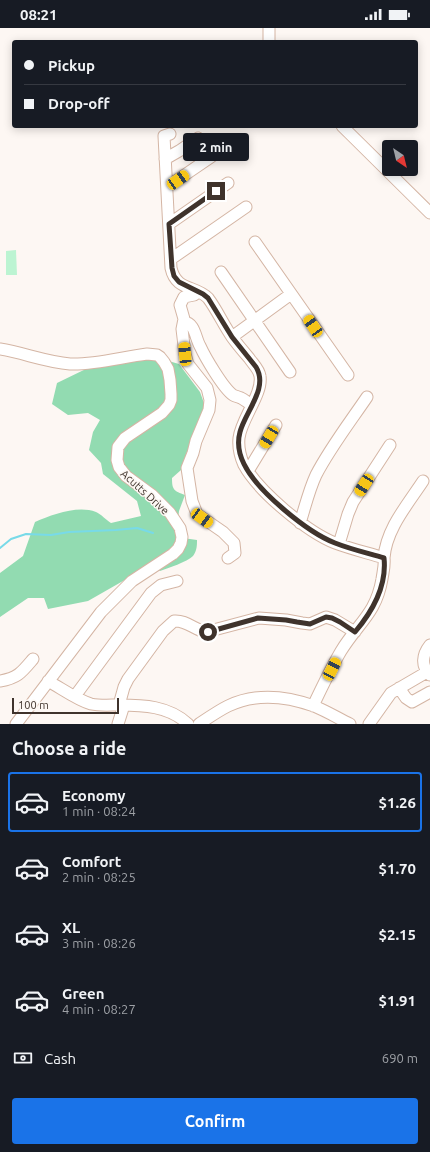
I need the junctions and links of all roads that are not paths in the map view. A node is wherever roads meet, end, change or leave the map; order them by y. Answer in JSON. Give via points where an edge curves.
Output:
{"nodes":[{"id":1,"x":269,"y":28,"type":"edge"},
{"id":2,"x":269,"y":40,"type":"edge"},
{"id":3,"x":344,"y":128,"type":"edge"},
{"id":4,"x":170,"y":134,"type":"dead end"},
{"id":5,"x":198,"y":138,"type":"dead end"},
{"id":6,"x":211,"y":157,"type":"dead end"},
{"id":7,"x":166,"y":159,"type":"junction"},
{"id":8,"x":228,"y":183,"type":"dead end"},
{"id":9,"x":167,"y":187,"type":"junction"},
{"id":10,"x":246,"y":207,"type":"dead end"},
{"id":11,"x":430,"y":213,"type":"edge"},
{"id":12,"x":169,"y":224,"type":"junction"},
{"id":13,"x":255,"y":242,"type":"dead end"},
{"id":14,"x":171,"y":259,"type":"junction"},
{"id":15,"x":221,"y":272,"type":"dead end"},
{"id":16,"x":198,"y":292,"type":"junction"},
{"id":17,"x":291,"y":294,"type":"junction"},
{"id":18,"x":254,"y":321,"type":"junction"},
{"id":19,"x":184,"y":322,"type":"junction"},
{"id":20,"x":232,"y":337,"type":"junction"},
{"id":21,"x":0,"y":349,"type":"edge"},
{"id":22,"x":290,"y":372,"type":"dead end"},
{"id":23,"x":348,"y":375,"type":"dead end"},
{"id":24,"x":367,"y":397,"type":"dead end"},
{"id":25,"x":252,"y":405,"type":"junction"},
{"id":26,"x":276,"y":425,"type":"dead end"},
{"id":27,"x":390,"y":445,"type":"dead end"},
{"id":28,"x":248,"y":472,"type":"junction"},
{"id":29,"x":423,"y":481,"type":"dead end"},
{"id":30,"x":300,"y":522,"type":"junction"},
{"id":31,"x":339,"y":544,"type":"junction"},
{"id":32,"x":228,"y":558,"type":"dead end"},
{"id":33,"x":384,"y":558,"type":"junction"},
{"id":34,"x":177,"y":581,"type":"dead end"},
{"id":35,"x":355,"y":632,"type":"junction"},
{"id":36,"x":430,"y":645,"type":"edge"},
{"id":37,"x":33,"y":659,"type":"dead end"},
{"id":38,"x":429,"y":674,"type":"edge"},
{"id":39,"x":0,"y":681,"type":"edge"},
{"id":40,"x":48,"y":681,"type":"junction"},
{"id":41,"x":399,"y":688,"type":"junction"},
{"id":42,"x":430,"y":692,"type":"edge"},
{"id":43,"x":75,"y":696,"type":"junction"},
{"id":44,"x":122,"y":705,"type":"junction"},
{"id":45,"x":313,"y":706,"type":"junction"},
{"id":46,"x":16,"y":724,"type":"edge"},
{"id":47,"x":118,"y":724,"type":"edge"},
{"id":48,"x":188,"y":724,"type":"edge"},
{"id":49,"x":199,"y":724,"type":"edge"},
{"id":50,"x":350,"y":724,"type":"edge"},
{"id":51,"x":362,"y":724,"type":"edge"},
{"id":52,"x":368,"y":724,"type":"edge"}],
"edges":[{"from":1,"to":2,"type":"street"},
{"from":3,"to":11,"type":"street"},
{"from":4,"to":7,"type":"street","via":[[164,136]]},
{"from":5,"to":7,"type":"street"},
{"from":6,"to":9,"type":"street"},
{"from":7,"to":9,"type":"street"},
{"from":8,"to":12,"type":"street"},
{"from":9,"to":12,"type":"street"},
{"from":10,"to":14,"type":"street"},
{"from":12,"to":14,"type":"street"},
{"from":13,"to":17,"type":"street"},
{"from":14,"to":16,"type":"street","via":[[175,279]]},
{"from":15,"to":18,"type":"street"},
{"from":16,"to":19,"type":"street","via":[[184,297],[181,303]]},
{"from":16,"to":20,"type":"street","via":[[211,302]]},
{"from":17,"to":18,"type":"street"},
{"from":17,"to":23,"type":"street"},
{"from":18,"to":20,"type":"street"},
{"from":18,"to":22,"type":"street"},
{"from":19,"to":25,"type":"street","via":[[191,325],[199,344],[223,384],[232,394]]},
{"from":19,"to":32,"type":"street","via":[[182,330],[186,358],[190,368],[207,388],[210,403],[187,468],[188,479],[197,514],[234,543],[235,553]]},
{"from":20,"to":25,"type":"street","via":[[259,373],[260,385]]},
{"from":21,"to":40,"type":"street","name":"Acutts Drive","via":[[71,364],[152,354],[160,357],[168,369],[171,388],[169,405],[162,413],[125,438],[118,447],[117,460],[126,476],[152,495],[170,513],[180,528],[181,543],[173,554],[140,575],[111,600]]},
{"from":24,"to":30,"type":"street","via":[[316,475]]},
{"from":25,"to":28,"type":"street","via":[[241,428],[239,442],[240,454]]},
{"from":26,"to":28,"type":"street"},
{"from":27,"to":31,"type":"street","via":[[353,502]]},
{"from":28,"to":30,"type":"street","via":[[263,490]]},
{"from":29,"to":33,"type":"street","via":[[387,540]]},
{"from":30,"to":31,"type":"street"},
{"from":31,"to":33,"type":"street"},
{"from":33,"to":35,"type":"street","via":[[378,595],[370,613]]},
{"from":34,"to":43,"type":"street","via":[[161,585],[151,593]]},
{"from":35,"to":44,"type":"street","via":[[328,618],[310,624],[258,618],[206,632],[184,622],[174,621],[163,631],[128,679],[124,687]]},
{"from":35,"to":45,"type":"street","via":[[338,657]]},
{"from":36,"to":38,"type":"street","via":[[423,661]]},
{"from":37,"to":39,"type":"street","via":[[19,675]]},
{"from":38,"to":41,"type":"street"},
{"from":40,"to":43,"type":"street"},
{"from":40,"to":46,"type":"street","name":"Acutts Drive"},
{"from":41,"to":42,"type":"street","via":[[412,702]]},
{"from":41,"to":52,"type":"street","via":[[389,696]]},
{"from":43,"to":44,"type":"street","via":[[90,704]]},
{"from":44,"to":47,"type":"street"},
{"from":44,"to":48,"type":"street","via":[[161,708]]},
{"from":45,"to":49,"type":"street","via":[[280,698],[256,698],[229,706]]},
{"from":45,"to":50,"type":"street"},
{"from":51,"to":52,"type":"street"}]}
